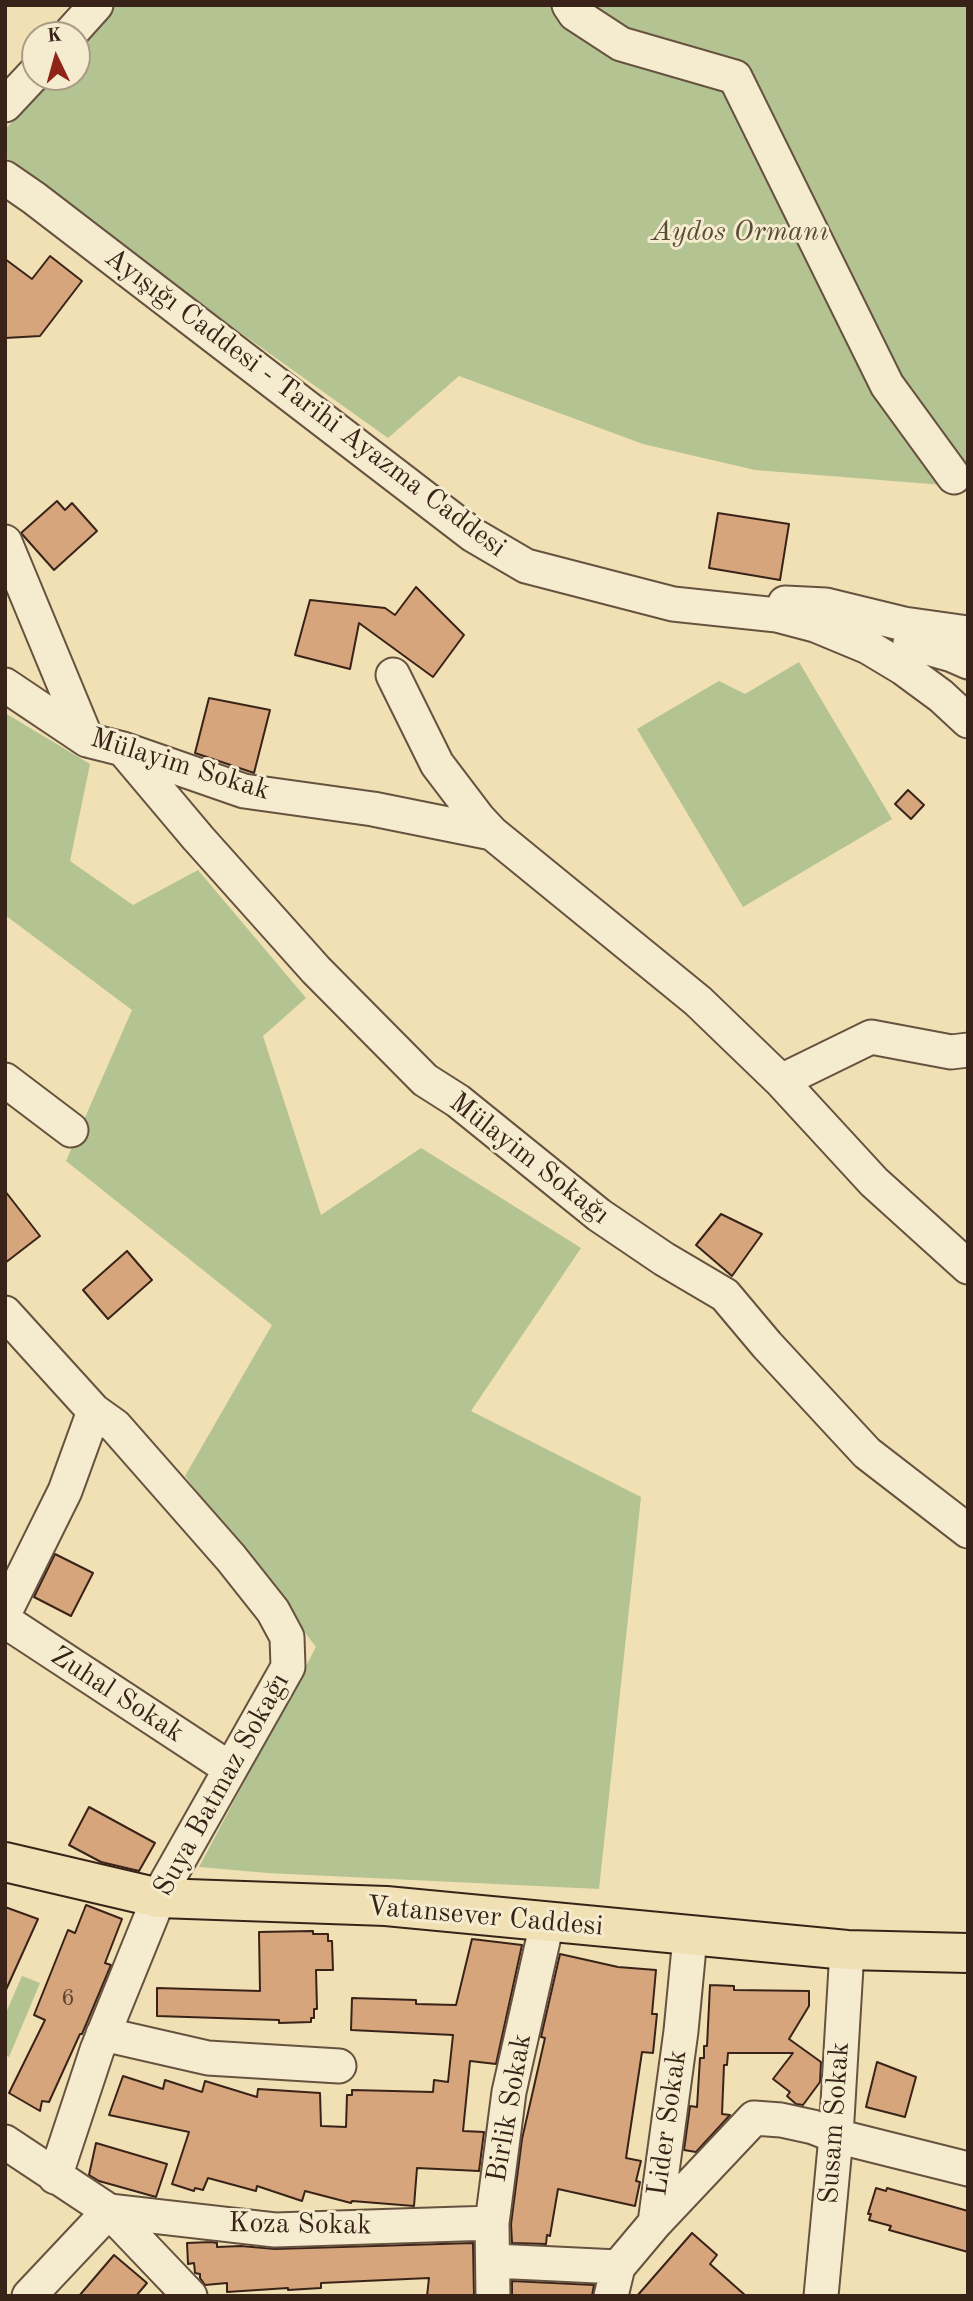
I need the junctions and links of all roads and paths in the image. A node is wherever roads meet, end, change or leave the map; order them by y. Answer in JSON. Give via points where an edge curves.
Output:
{"nodes":[{"id":1,"x":96,"y":5,"type":"edge"},
{"id":2,"x":569,"y":5,"type":"edge"},
{"id":3,"x":82,"y":21,"type":"edge"},
{"id":4,"x":21,"y":88,"type":"edge"},
{"id":5,"x":5,"y":105,"type":"edge"},
{"id":6,"x":5,"y":178,"type":"edge"},
{"id":7,"x":954,"y":477,"type":"dead end"},
{"id":8,"x":5,"y":542,"type":"edge"},
{"id":9,"x":709,"y":608,"type":"junction"},
{"id":10,"x":815,"y":625,"type":"junction"},
{"id":11,"x":968,"y":634,"type":"edge"},
{"id":12,"x":968,"y":662,"type":"edge"},
{"id":13,"x":393,"y":675,"type":"dead end"},
{"id":14,"x":5,"y":685,"type":"edge"},
{"id":15,"x":968,"y":721,"type":"edge"},
{"id":16,"x":87,"y":740,"type":"junction"},
{"id":17,"x":123,"y":749,"type":"junction"},
{"id":18,"x":492,"y":833,"type":"junction"},
{"id":19,"x":968,"y":1050,"type":"edge"},
{"id":20,"x":5,"y":1080,"type":"edge"},
{"id":21,"x":781,"y":1081,"type":"junction"},
{"id":22,"x":71,"y":1130,"type":"dead end"},
{"id":23,"x":968,"y":1267,"type":"edge"},
{"id":24,"x":5,"y":1313,"type":"edge"},
{"id":25,"x":94,"y":1411,"type":"junction"},
{"id":26,"x":930,"y":1503,"type":"junction"},
{"id":27,"x":968,"y":1503,"type":"edge"},
{"id":28,"x":968,"y":1531,"type":"edge"},
{"id":29,"x":5,"y":1612,"type":"edge"},
{"id":30,"x":5,"y":1621,"type":"edge"},
{"id":31,"x":229,"y":1768,"type":"junction"},
{"id":32,"x":5,"y":1862,"type":"edge"},
{"id":33,"x":159,"y":1898,"type":"junction"},
{"id":34,"x":547,"y":1923,"type":"junction"},
{"id":35,"x":690,"y":1937,"type":"junction"},
{"id":36,"x":847,"y":1950,"type":"junction"},
{"id":37,"x":968,"y":1953,"type":"edge"},
{"id":38,"x":103,"y":2034,"type":"junction"},
{"id":39,"x":339,"y":2066,"type":"dead end"},
{"id":40,"x":836,"y":2136,"type":"junction"},
{"id":41,"x":5,"y":2142,"type":"edge"},
{"id":42,"x":968,"y":2169,"type":"edge"},
{"id":43,"x":55,"y":2176,"type":"junction"},
{"id":44,"x":109,"y":2211,"type":"junction"},
{"id":45,"x":492,"y":2223,"type":"junction"},
{"id":46,"x":655,"y":2223,"type":"junction"},
{"id":47,"x":494,"y":2261,"type":"junction"},
{"id":48,"x":614,"y":2281,"type":"edge"},
{"id":49,"x":29,"y":2296,"type":"edge"},
{"id":50,"x":190,"y":2296,"type":"edge"},
{"id":51,"x":493,"y":2296,"type":"edge"},
{"id":52,"x":821,"y":2296,"type":"edge"}],
"edges":[{"from":1,"to":3,"type":"street"},
{"from":2,"to":7,"type":"street","via":[[621,44],[735,77],[887,384]]},
{"from":4,"to":5,"type":"street"},
{"from":6,"to":9,"type":"street","name":"Ayışığı Caddesi - Tarihi Ayazma Caddesi","via":[[473,535],[526,566],[673,604]]},
{"from":8,"to":16,"type":"street"},
{"from":9,"to":10,"type":"street","name":"Ayışığı Caddesi - Tarihi Ayazma Caddesi","via":[[777,615]]},
{"from":9,"to":11,"type":"street","via":[[816,604]]},
{"from":10,"to":12,"type":"street","via":[[915,643]]},
{"from":10,"to":15,"type":"street","name":"Ayışığı Caddesi - Tarihi Ayazma Caddesi","via":[[868,647],[903,668]]},
{"from":13,"to":18,"type":"street","via":[[437,764]]},
{"from":14,"to":16,"type":"street","name":"Mülayim Sokak"},
{"from":16,"to":17,"type":"street","name":"Mülayim Sokak"},
{"from":17,"to":18,"type":"street","name":"Mülayim Sokak","via":[[244,791],[373,809]]},
{"from":17,"to":26,"type":"street","name":"Mülayim Sokağı","via":[[316,970],[425,1080],[468,1109],[598,1215],[725,1295],[867,1453]]},
{"from":18,"to":21,"type":"street","via":[[698,1001]]},
{"from":19,"to":21,"type":"street","via":[[951,1052],[870,1037]]},
{"from":20,"to":22,"type":"street"},
{"from":21,"to":23,"type":"street","via":[[874,1182]]},
{"from":24,"to":25,"type":"street","name":"Suya Batmaz Sokağı"},
{"from":25,"to":29,"type":"street","via":[[65,1491]]},
{"from":25,"to":31,"type":"street","name":"Suya Batmaz Sokağı","via":[[115,1426],[230,1558],[287,1637],[288,1667]]},
{"from":26,"to":27,"type":"street"},
{"from":26,"to":28,"type":"street","name":"Mülayim Sokağı"},
{"from":30,"to":31,"type":"street","name":"Zuhal Sokak"},
{"from":31,"to":33,"type":"street","name":"Suya Batmaz Sokağı"},
{"from":32,"to":33,"type":"main road","name":"Vatansever Caddesi"},
{"from":33,"to":34,"type":"main road","name":"Vatansever Caddesi","via":[[386,1906]]},
{"from":33,"to":38,"type":"street","name":"Suya Batmaz Sokağı"},
{"from":34,"to":35,"type":"main road","name":"Vatansever Caddesi"},
{"from":34,"to":45,"type":"street","name":"Birlik Sokak","via":[[509,2092]]},
{"from":35,"to":36,"type":"main road","name":"Vatansever Caddesi"},
{"from":35,"to":46,"type":"street","name":"Lider Sokak"},
{"from":36,"to":37,"type":"main road","name":"Vatansever Caddesi"},
{"from":36,"to":40,"type":"street","name":"Susam Sokak"},
{"from":38,"to":39,"type":"street","via":[[208,2058]]},
{"from":38,"to":43,"type":"street","name":"Suya Batmaz Sokağı"},
{"from":40,"to":42,"type":"street"},
{"from":40,"to":46,"type":"street","via":[[813,2127],[754,2118]]},
{"from":40,"to":52,"type":"street","name":"Susam Sokak"},
{"from":41,"to":43,"type":"street"},
{"from":43,"to":44,"type":"street"},
{"from":44,"to":45,"type":"street","name":"Koza Sokak","via":[[275,2230]]},
{"from":44,"to":49,"type":"street"},
{"from":44,"to":50,"type":"street"},
{"from":45,"to":47,"type":"street","name":"Birlik Sokak"},
{"from":46,"to":48,"type":"street","name":"Lider Sokak"},
{"from":47,"to":48,"type":"street"},
{"from":47,"to":51,"type":"street","name":"Birlik Sokak"}]}
